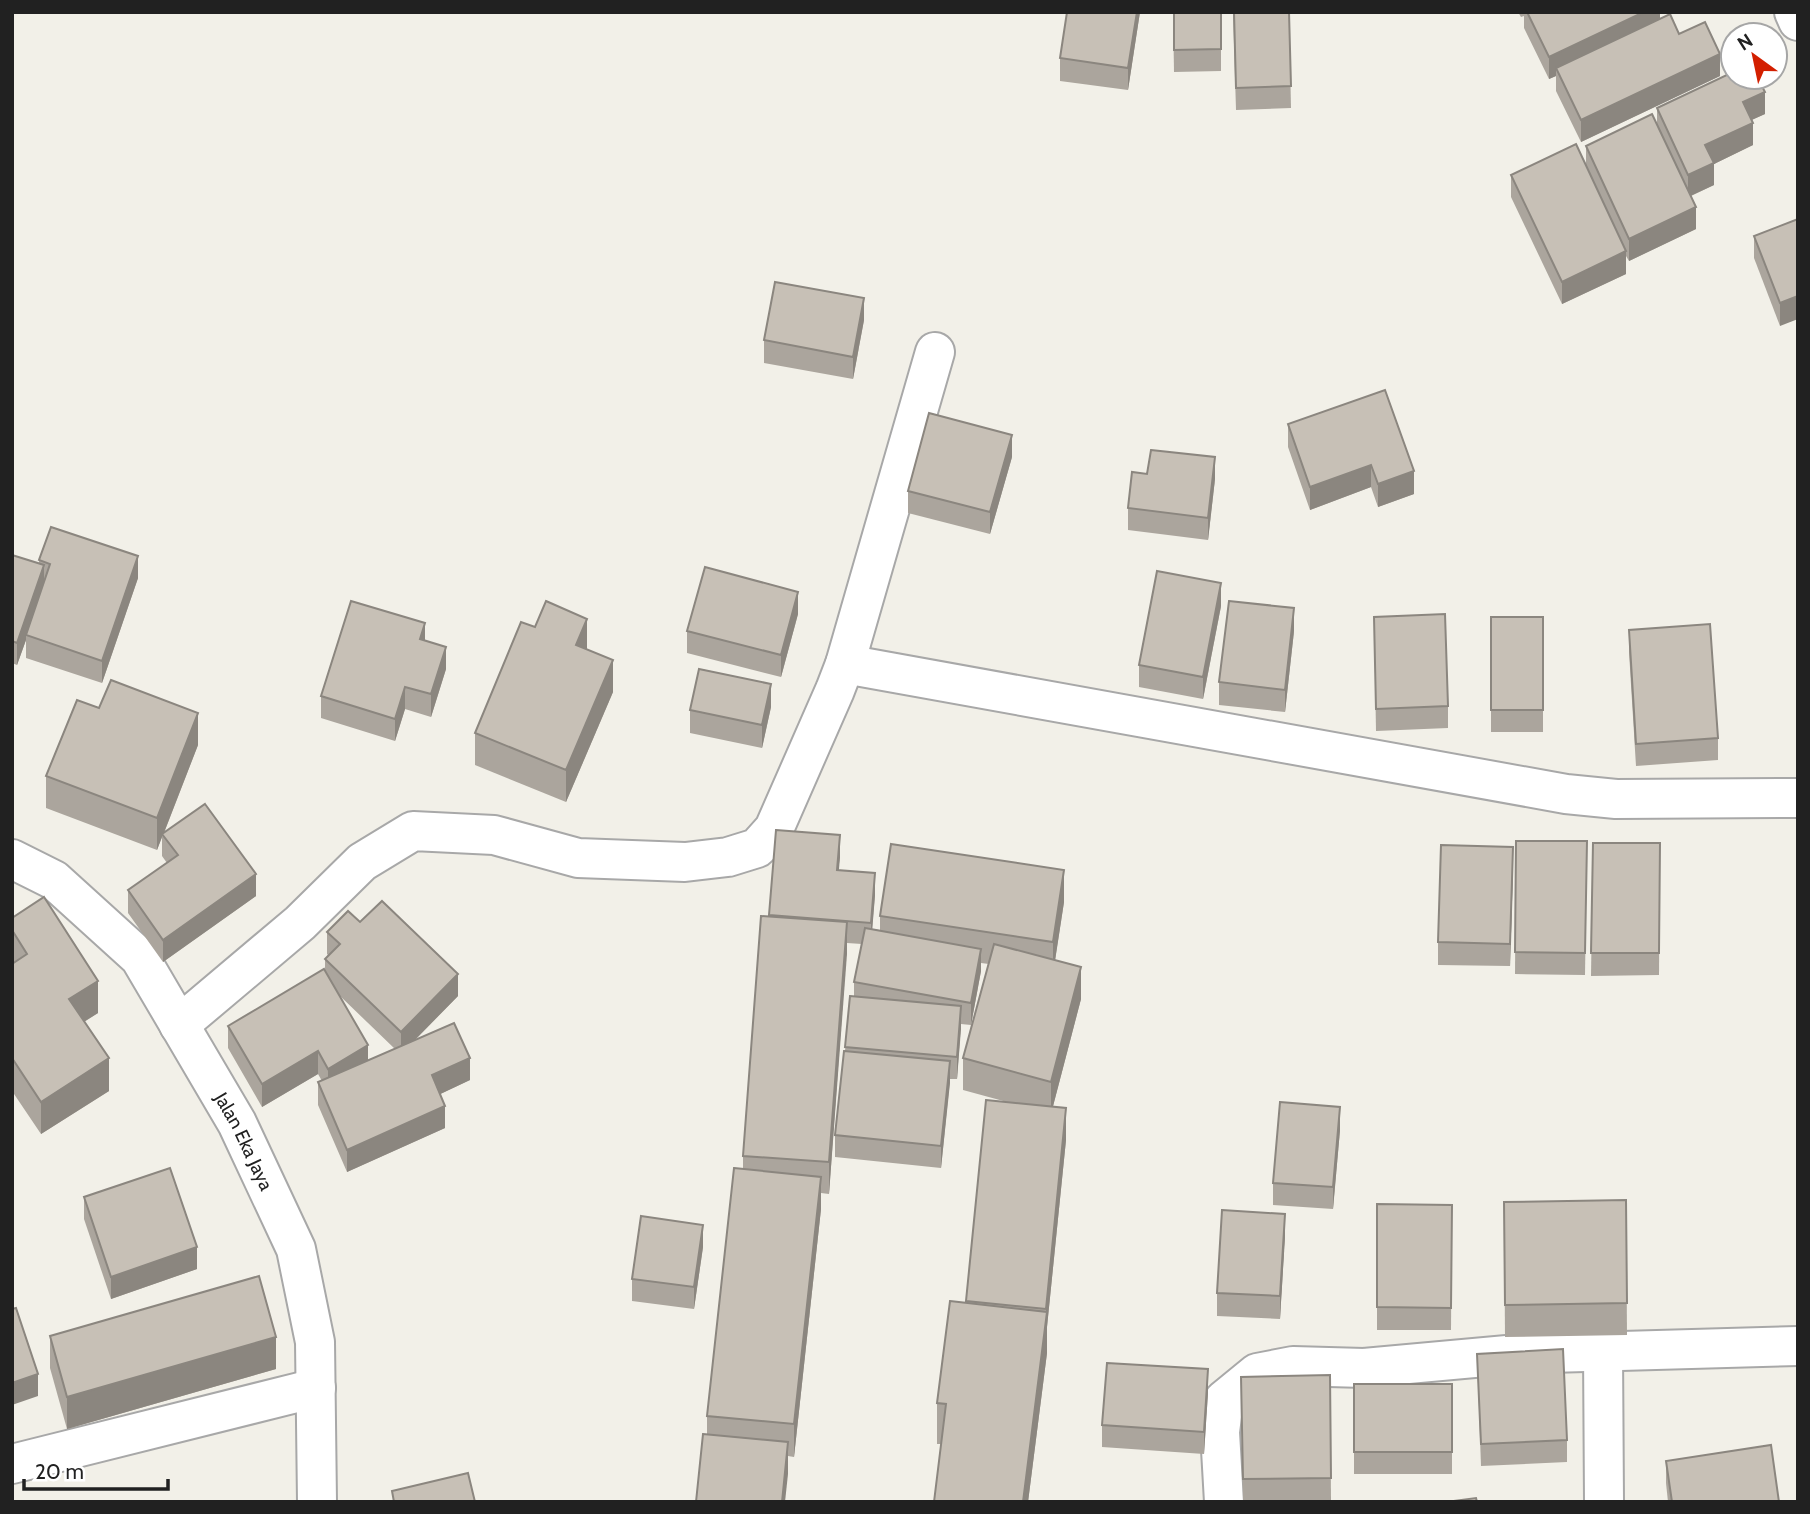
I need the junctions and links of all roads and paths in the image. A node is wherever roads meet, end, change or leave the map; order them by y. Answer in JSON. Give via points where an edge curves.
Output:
{"nodes":[{"id":1,"x":1794,"y":12,"type":"edge"},
{"id":2,"x":1798,"y":21,"type":"edge"},
{"id":3,"x":935,"y":352,"type":"dead end"},
{"id":4,"x":845,"y":664,"type":"junction"},
{"id":5,"x":1798,"y":798,"type":"edge"},
{"id":6,"x":12,"y":859,"type":"edge"},
{"id":7,"x":178,"y":1024,"type":"junction"},
{"id":8,"x":1798,"y":1346,"type":"edge"},
{"id":9,"x":1603,"y":1350,"type":"junction"},
{"id":10,"x":316,"y":1388,"type":"junction"},
{"id":11,"x":12,"y":1464,"type":"edge"},
{"id":12,"x":317,"y":1502,"type":"edge"},
{"id":13,"x":1224,"y":1502,"type":"edge"},
{"id":14,"x":1604,"y":1502,"type":"edge"}],
"edges":[{"from":1,"to":2,"type":"street"},
{"from":3,"to":4,"type":"street"},
{"from":4,"to":5,"type":"street","via":[[1566,794],[1616,799]]},
{"from":4,"to":7,"type":"street","via":[[774,829],[757,848],[685,862],[579,858],[494,835],[413,831],[362,862],[300,923]]},
{"from":6,"to":7,"type":"street","name":"Jalan Eka Jaya","via":[[54,880],[140,958]]},
{"from":7,"to":10,"type":"street","name":"Jalan Eka Jaya","via":[[236,1122],[296,1249],[315,1342]]},
{"from":8,"to":9,"type":"street"},
{"from":9,"to":13,"type":"street","via":[[1364,1368],[1293,1366],[1257,1373],[1224,1400],[1220,1432]]},
{"from":9,"to":14,"type":"street"},
{"from":10,"to":11,"type":"street"},
{"from":10,"to":12,"type":"street","name":"Jalan Eka Jaya"}]}
